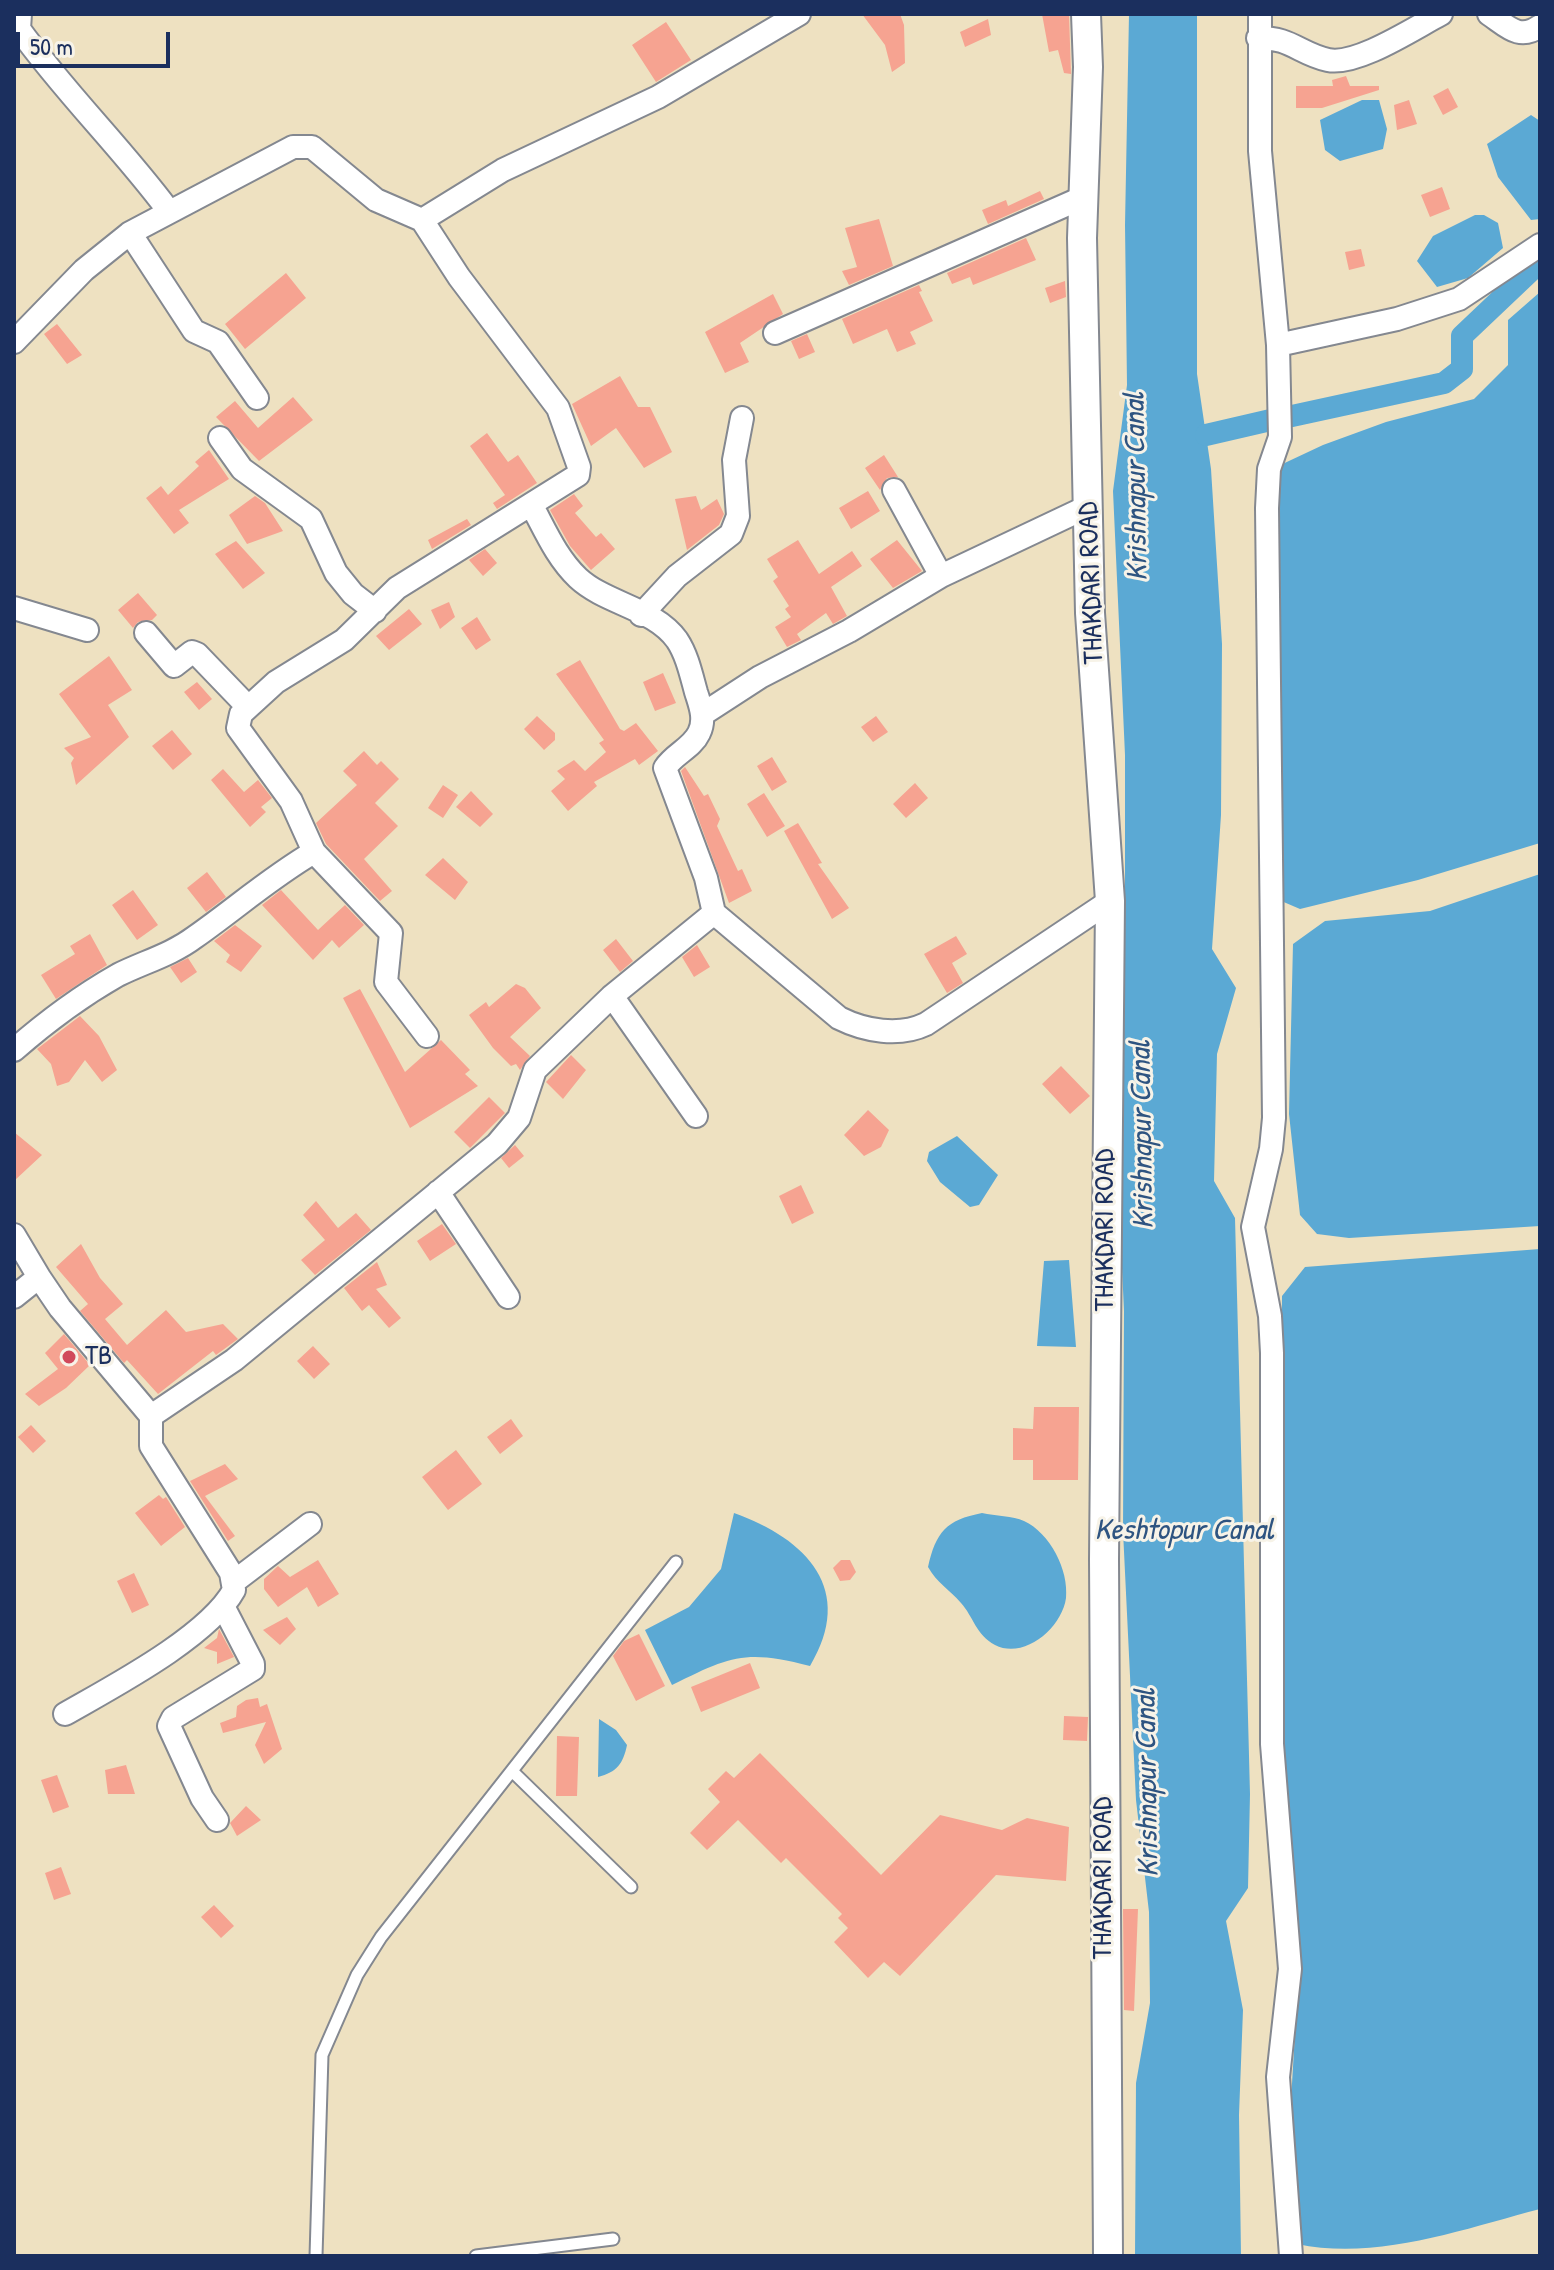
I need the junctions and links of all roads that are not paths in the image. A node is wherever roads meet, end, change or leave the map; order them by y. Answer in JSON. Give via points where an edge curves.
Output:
{"nodes":[{"id":1,"x":20,"y":14,"type":"edge"},
{"id":2,"x":799,"y":14,"type":"edge"},
{"id":3,"x":1086,"y":14,"type":"edge"},
{"id":4,"x":1260,"y":14,"type":"edge"},
{"id":5,"x":1441,"y":14,"type":"edge"},
{"id":6,"x":1489,"y":14,"type":"edge"},
{"id":7,"x":1535,"y":37,"type":"edge"},
{"id":8,"x":1258,"y":38,"type":"junction"},
{"id":9,"x":1084,"y":197,"type":"junction"},
{"id":10,"x":168,"y":210,"type":"junction"},
{"id":11,"x":422,"y":220,"type":"junction"},
{"id":12,"x":130,"y":233,"type":"junction"},
{"id":13,"x":1540,"y":245,"type":"edge"},
{"id":14,"x":775,"y":333,"type":"dead end"},
{"id":15,"x":14,"y":342,"type":"edge"},
{"id":16,"x":1278,"y":345,"type":"junction"},
{"id":17,"x":257,"y":398,"type":"dead end"},
{"id":18,"x":742,"y":418,"type":"dead end"},
{"id":19,"x":220,"y":438,"type":"dead end"},
{"id":20,"x":894,"y":490,"type":"dead end"},
{"id":21,"x":532,"y":506,"type":"junction"},
{"id":22,"x":1089,"y":506,"type":"junction"},
{"id":23,"x":941,"y":576,"type":"junction"},
{"id":24,"x":14,"y":608,"type":"edge"},
{"id":25,"x":375,"y":611,"type":"junction"},
{"id":26,"x":641,"y":615,"type":"junction"},
{"id":27,"x":87,"y":630,"type":"dead end"},
{"id":28,"x":146,"y":633,"type":"dead end"},
{"id":29,"x":248,"y":707,"type":"junction"},
{"id":30,"x":703,"y":714,"type":"junction"},
{"id":31,"x":314,"y":852,"type":"junction"},
{"id":32,"x":1110,"y":901,"type":"junction"},
{"id":33,"x":714,"y":913,"type":"junction"},
{"id":34,"x":612,"y":996,"type":"junction"},
{"id":35,"x":427,"y":1036,"type":"dead end"},
{"id":36,"x":14,"y":1050,"type":"edge"},
{"id":37,"x":696,"y":1116,"type":"dead end"},
{"id":38,"x":438,"y":1192,"type":"junction"},
{"id":39,"x":14,"y":1235,"type":"edge"},
{"id":40,"x":39,"y":1277,"type":"junction"},
{"id":41,"x":14,"y":1297,"type":"edge"},
{"id":42,"x":508,"y":1297,"type":"dead end"},
{"id":43,"x":151,"y":1416,"type":"junction"},
{"id":44,"x":310,"y":1524,"type":"dead end"},
{"id":45,"x":676,"y":1562,"type":"dead end"},
{"id":46,"x":235,"y":1581,"type":"junction"},
{"id":47,"x":223,"y":1606,"type":"junction"},
{"id":48,"x":65,"y":1714,"type":"dead end"},
{"id":49,"x":512,"y":1771,"type":"junction"},
{"id":50,"x":217,"y":1820,"type":"dead end"},
{"id":51,"x":631,"y":1887,"type":"dead end"},
{"id":52,"x":613,"y":2239,"type":"dead end"},
{"id":53,"x":316,"y":2256,"type":"edge"},
{"id":54,"x":476,"y":2256,"type":"edge"},
{"id":55,"x":1108,"y":2256,"type":"edge"},
{"id":56,"x":1291,"y":2256,"type":"edge"}],
"edges":[{"from":1,"to":10,"type":"street","via":[[19,29],[58,83],[126,154]]},
{"from":2,"to":11,"type":"street","via":[[658,97],[503,170]]},
{"from":3,"to":9,"type":"street","name":"THAKDARI ROAD"},
{"from":4,"to":8,"type":"street"},
{"from":5,"to":8,"type":"street","via":[[1342,61],[1317,56],[1287,40]]},
{"from":6,"to":7,"type":"street","via":[[1512,30]]},
{"from":8,"to":16,"type":"street","via":[[1265,226]]},
{"from":9,"to":14,"type":"street"},
{"from":9,"to":22,"type":"street","name":"THAKDARI ROAD"},
{"from":10,"to":11,"type":"street","via":[[304,145],[327,157],[376,200]]},
{"from":10,"to":12,"type":"street"},
{"from":11,"to":21,"type":"street","via":[[558,408],[578,475]]},
{"from":12,"to":15,"type":"street","via":[[84,270]]},
{"from":12,"to":17,"type":"street","via":[[194,331],[218,342]]},
{"from":13,"to":16,"type":"street","via":[[1459,299],[1397,319]]},
{"from":16,"to":56,"type":"street","via":[[1280,437],[1269,469],[1267,508],[1274,1118],[1253,1227],[1272,1353],[1272,1744],[1290,1969],[1278,2077]]},
{"from":18,"to":26,"type":"street","via":[[734,460],[738,516],[731,534],[677,576]]},
{"from":19,"to":25,"type":"street","via":[[242,469],[311,519],[336,573]]},
{"from":20,"to":23,"type":"street"},
{"from":21,"to":25,"type":"street","via":[[417,574]]},
{"from":21,"to":26,"type":"street","via":[[561,561],[591,589]]},
{"from":22,"to":23,"type":"street"},
{"from":22,"to":32,"type":"street","name":"THAKDARI ROAD","via":[[1090,613]]},
{"from":23,"to":30,"type":"street"},
{"from":24,"to":27,"type":"street"},
{"from":25,"to":29,"type":"street","via":[[344,640],[276,682]]},
{"from":26,"to":30,"type":"street","via":[[676,639]]},
{"from":28,"to":29,"type":"street","via":[[174,666],[192,652],[197,654]]},
{"from":29,"to":31,"type":"street","via":[[238,728],[291,801]]},
{"from":30,"to":33,"type":"street","via":[[696,739],[665,768]]},
{"from":31,"to":35,"type":"street","via":[[391,933],[386,982]]},
{"from":31,"to":36,"type":"street","via":[[194,938],[71,1005]]},
{"from":32,"to":33,"type":"street","via":[[926,1024],[900,1032],[854,1026],[839,1018]]},
{"from":32,"to":55,"type":"street","name":"THAKDARI ROAD","via":[[1104,1543]]},
{"from":33,"to":34,"type":"street"},
{"from":34,"to":37,"type":"street"},
{"from":34,"to":38,"type":"street","via":[[535,1070],[515,1125]]},
{"from":38,"to":42,"type":"street"},
{"from":38,"to":43,"type":"street","via":[[234,1360]]},
{"from":39,"to":40,"type":"street"},
{"from":40,"to":41,"type":"street"},
{"from":40,"to":43,"type":"street"},
{"from":43,"to":46,"type":"street","via":[[151,1446]]},
{"from":44,"to":46,"type":"street"},
{"from":45,"to":49,"type":"lane"},
{"from":46,"to":47,"type":"street"},
{"from":47,"to":48,"type":"street","via":[[137,1672]]},
{"from":47,"to":50,"type":"street","via":[[253,1669],[173,1718],[169,1726]]},
{"from":49,"to":51,"type":"lane"},
{"from":49,"to":53,"type":"lane","via":[[367,1958],[331,2029],[320,2070]]},
{"from":52,"to":54,"type":"lane"}]}
